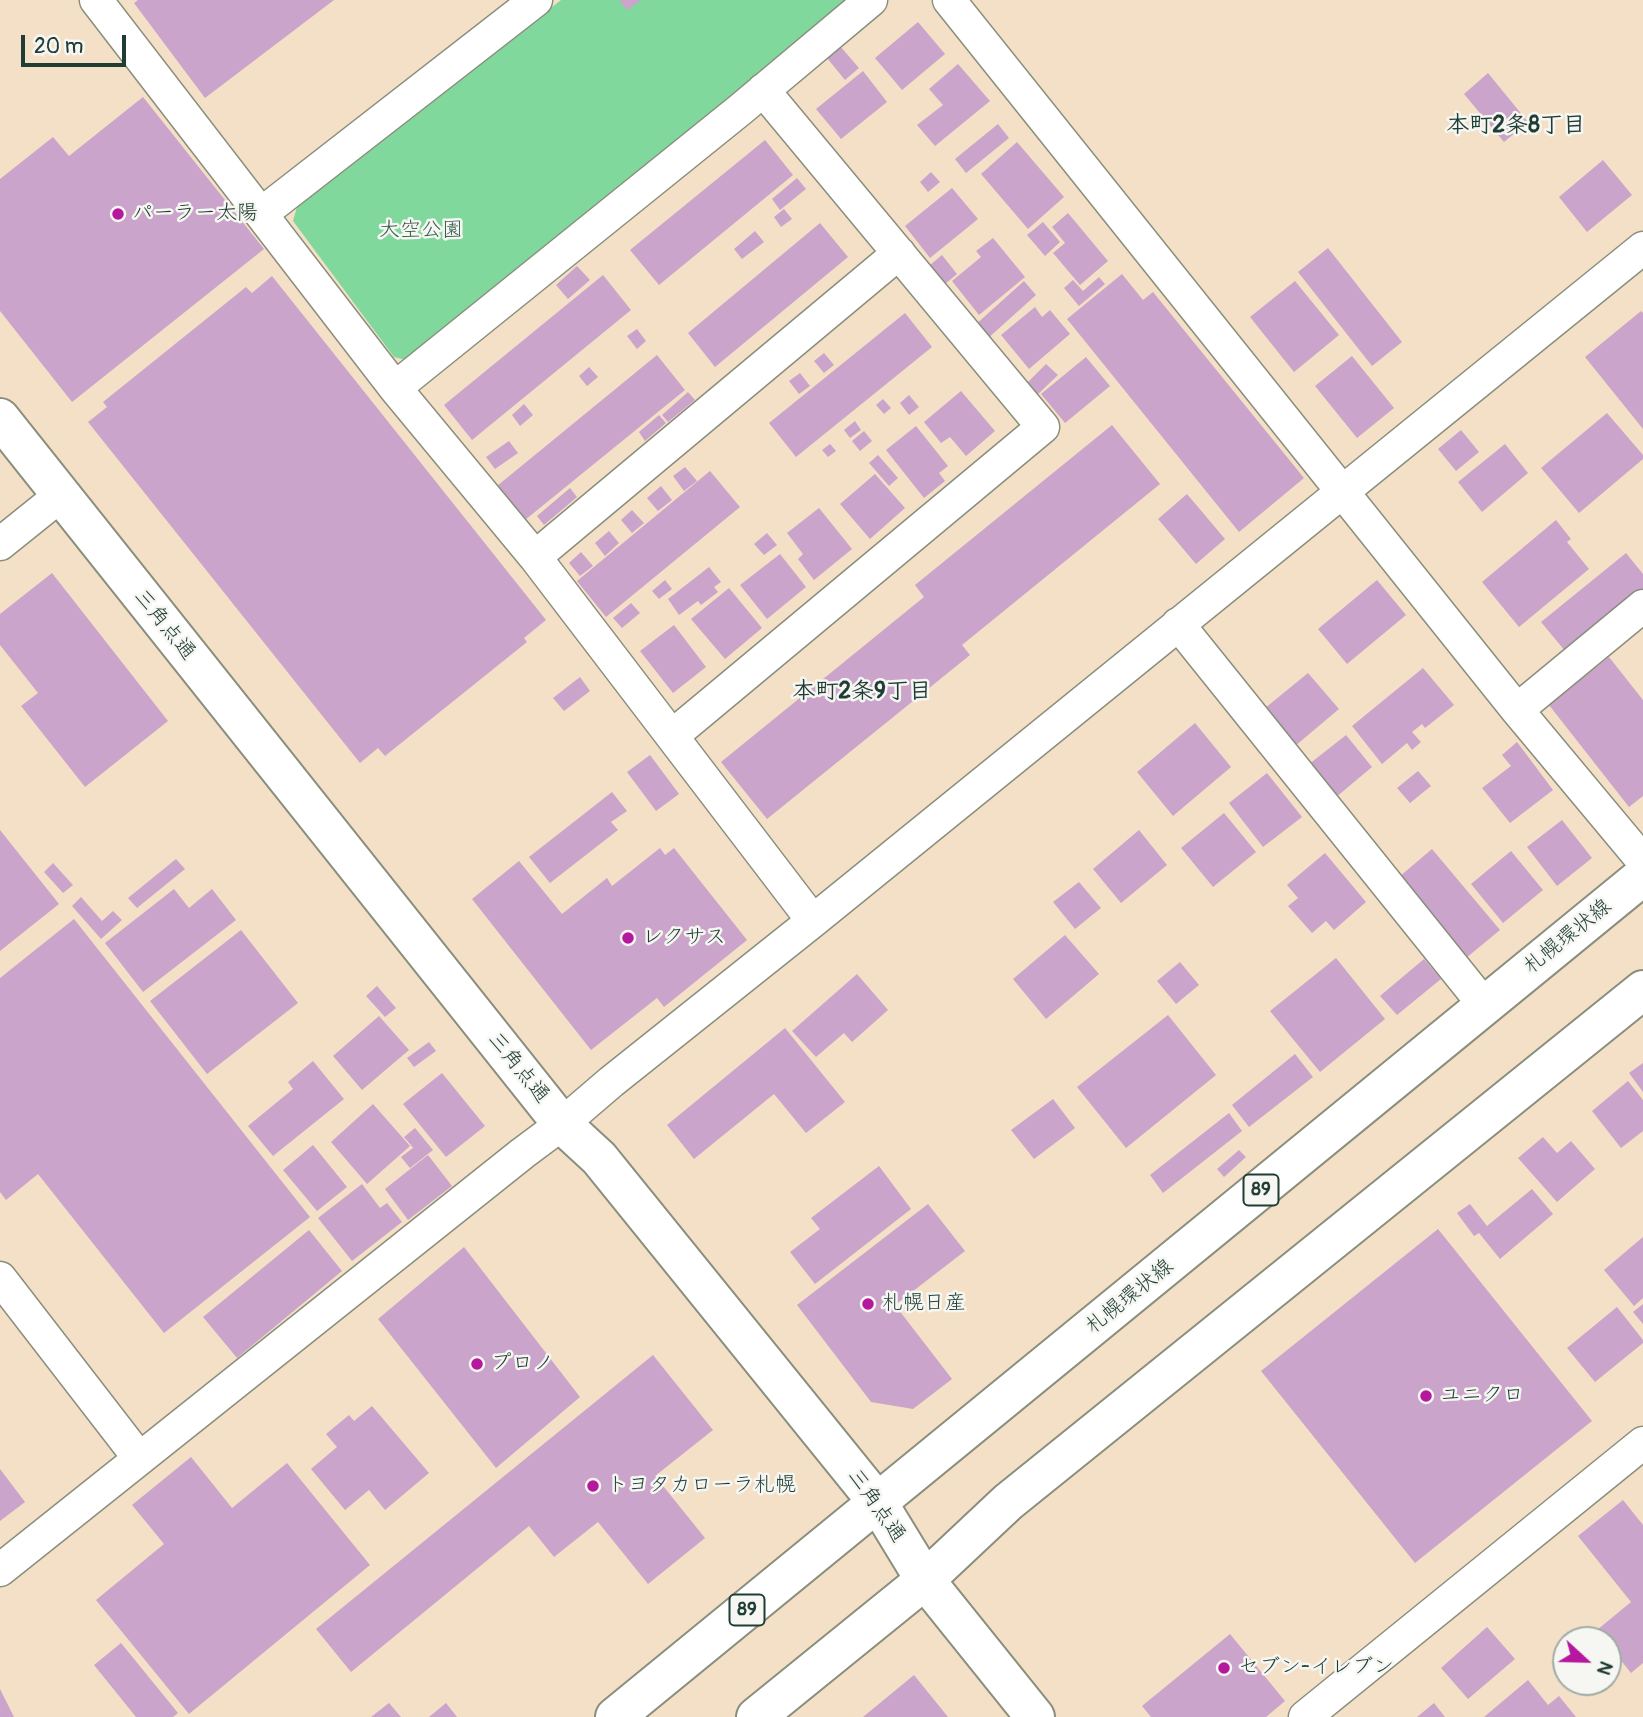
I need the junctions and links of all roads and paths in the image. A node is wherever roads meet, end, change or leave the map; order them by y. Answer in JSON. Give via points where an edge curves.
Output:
{"nodes":[{"id":1,"x":96,"y":0,"type":"edge"},
{"id":2,"x":536,"y":0,"type":"edge"},
{"id":3,"x":871,"y":0,"type":"edge"},
{"id":4,"x":949,"y":0,"type":"edge"},
{"id":5,"x":763,"y":90,"type":"junction"},
{"id":6,"x":261,"y":214,"type":"junction"},
{"id":7,"x":899,"y":253,"type":"junction"},
{"id":8,"x":1637,"y":264,"type":"edge"},
{"id":9,"x":395,"y":388,"type":"junction"},
{"id":10,"x":0,"y":418,"type":"edge"},
{"id":11,"x":1342,"y":491,"type":"junction"},
{"id":12,"x":61,"y":495,"type":"junction"},
{"id":13,"x":0,"y":544,"type":"edge"},
{"id":14,"x":535,"y":557,"type":"junction"},
{"id":15,"x":1643,"y":606,"type":"edge"},
{"id":16,"x":1178,"y":624,"type":"junction"},
{"id":17,"x":1517,"y":710,"type":"junction"},
{"id":18,"x":672,"y":736,"type":"junction"},
{"id":19,"x":1643,"y":860,"type":"edge"},
{"id":20,"x":1643,"y":876,"type":"edge"},
{"id":21,"x":813,"y":921,"type":"junction"},
{"id":22,"x":1643,"y":990,"type":"edge"},
{"id":23,"x":1485,"y":1006,"type":"junction"},
{"id":24,"x":562,"y":1124,"type":"junction"},
{"id":25,"x":0,"y":1278,"type":"edge"},
{"id":26,"x":1643,"y":1443,"type":"edge"},
{"id":27,"x":139,"y":1458,"type":"junction"},
{"id":28,"x":878,"y":1503,"type":"junction"},
{"id":29,"x":0,"y":1570,"type":"edge"},
{"id":30,"x":925,"y":1580,"type":"junction"},
{"id":31,"x":615,"y":1717,"type":"edge"},
{"id":32,"x":756,"y":1717,"type":"edge"},
{"id":33,"x":1035,"y":1717,"type":"edge"},
{"id":34,"x":1305,"y":1717,"type":"edge"}],
"edges":[{"from":1,"to":6,"type":"street"},
{"from":2,"to":6,"type":"street"},
{"from":3,"to":5,"type":"street"},
{"from":4,"to":11,"type":"street"},
{"from":5,"to":7,"type":"street"},
{"from":5,"to":9,"type":"street"},
{"from":6,"to":9,"type":"street"},
{"from":7,"to":14,"type":"street"},
{"from":7,"to":18,"type":"street","via":[[1043,427]]},
{"from":8,"to":11,"type":"street"},
{"from":9,"to":14,"type":"street"},
{"from":10,"to":12,"type":"main road","name":"三角点通"},
{"from":11,"to":16,"type":"street"},
{"from":11,"to":17,"type":"street"},
{"from":12,"to":13,"type":"street"},
{"from":12,"to":24,"type":"main road","name":"三角点通"},
{"from":14,"to":18,"type":"street"},
{"from":15,"to":17,"type":"street"},
{"from":16,"to":21,"type":"street"},
{"from":16,"to":23,"type":"street"},
{"from":17,"to":19,"type":"street"},
{"from":18,"to":21,"type":"street"},
{"from":20,"to":23,"type":"main road","name":"札幌環状線","number":"89"},
{"from":21,"to":24,"type":"street"},
{"from":22,"to":30,"type":"main road","via":[[1008,1502]]},
{"from":23,"to":28,"type":"main road","name":"札幌環状線","number":"89"},
{"from":24,"to":27,"type":"street"},
{"from":24,"to":28,"type":"main road","name":"三角点通","via":[[600,1158]]},
{"from":25,"to":27,"type":"street"},
{"from":26,"to":34,"type":"street"},
{"from":27,"to":29,"type":"street"},
{"from":28,"to":30,"type":"main road","name":"三角点通"},
{"from":28,"to":31,"type":"main road","name":"札幌環状線","number":"89"},
{"from":30,"to":32,"type":"main road"},
{"from":30,"to":33,"type":"main road","name":"三角点通"}]}
